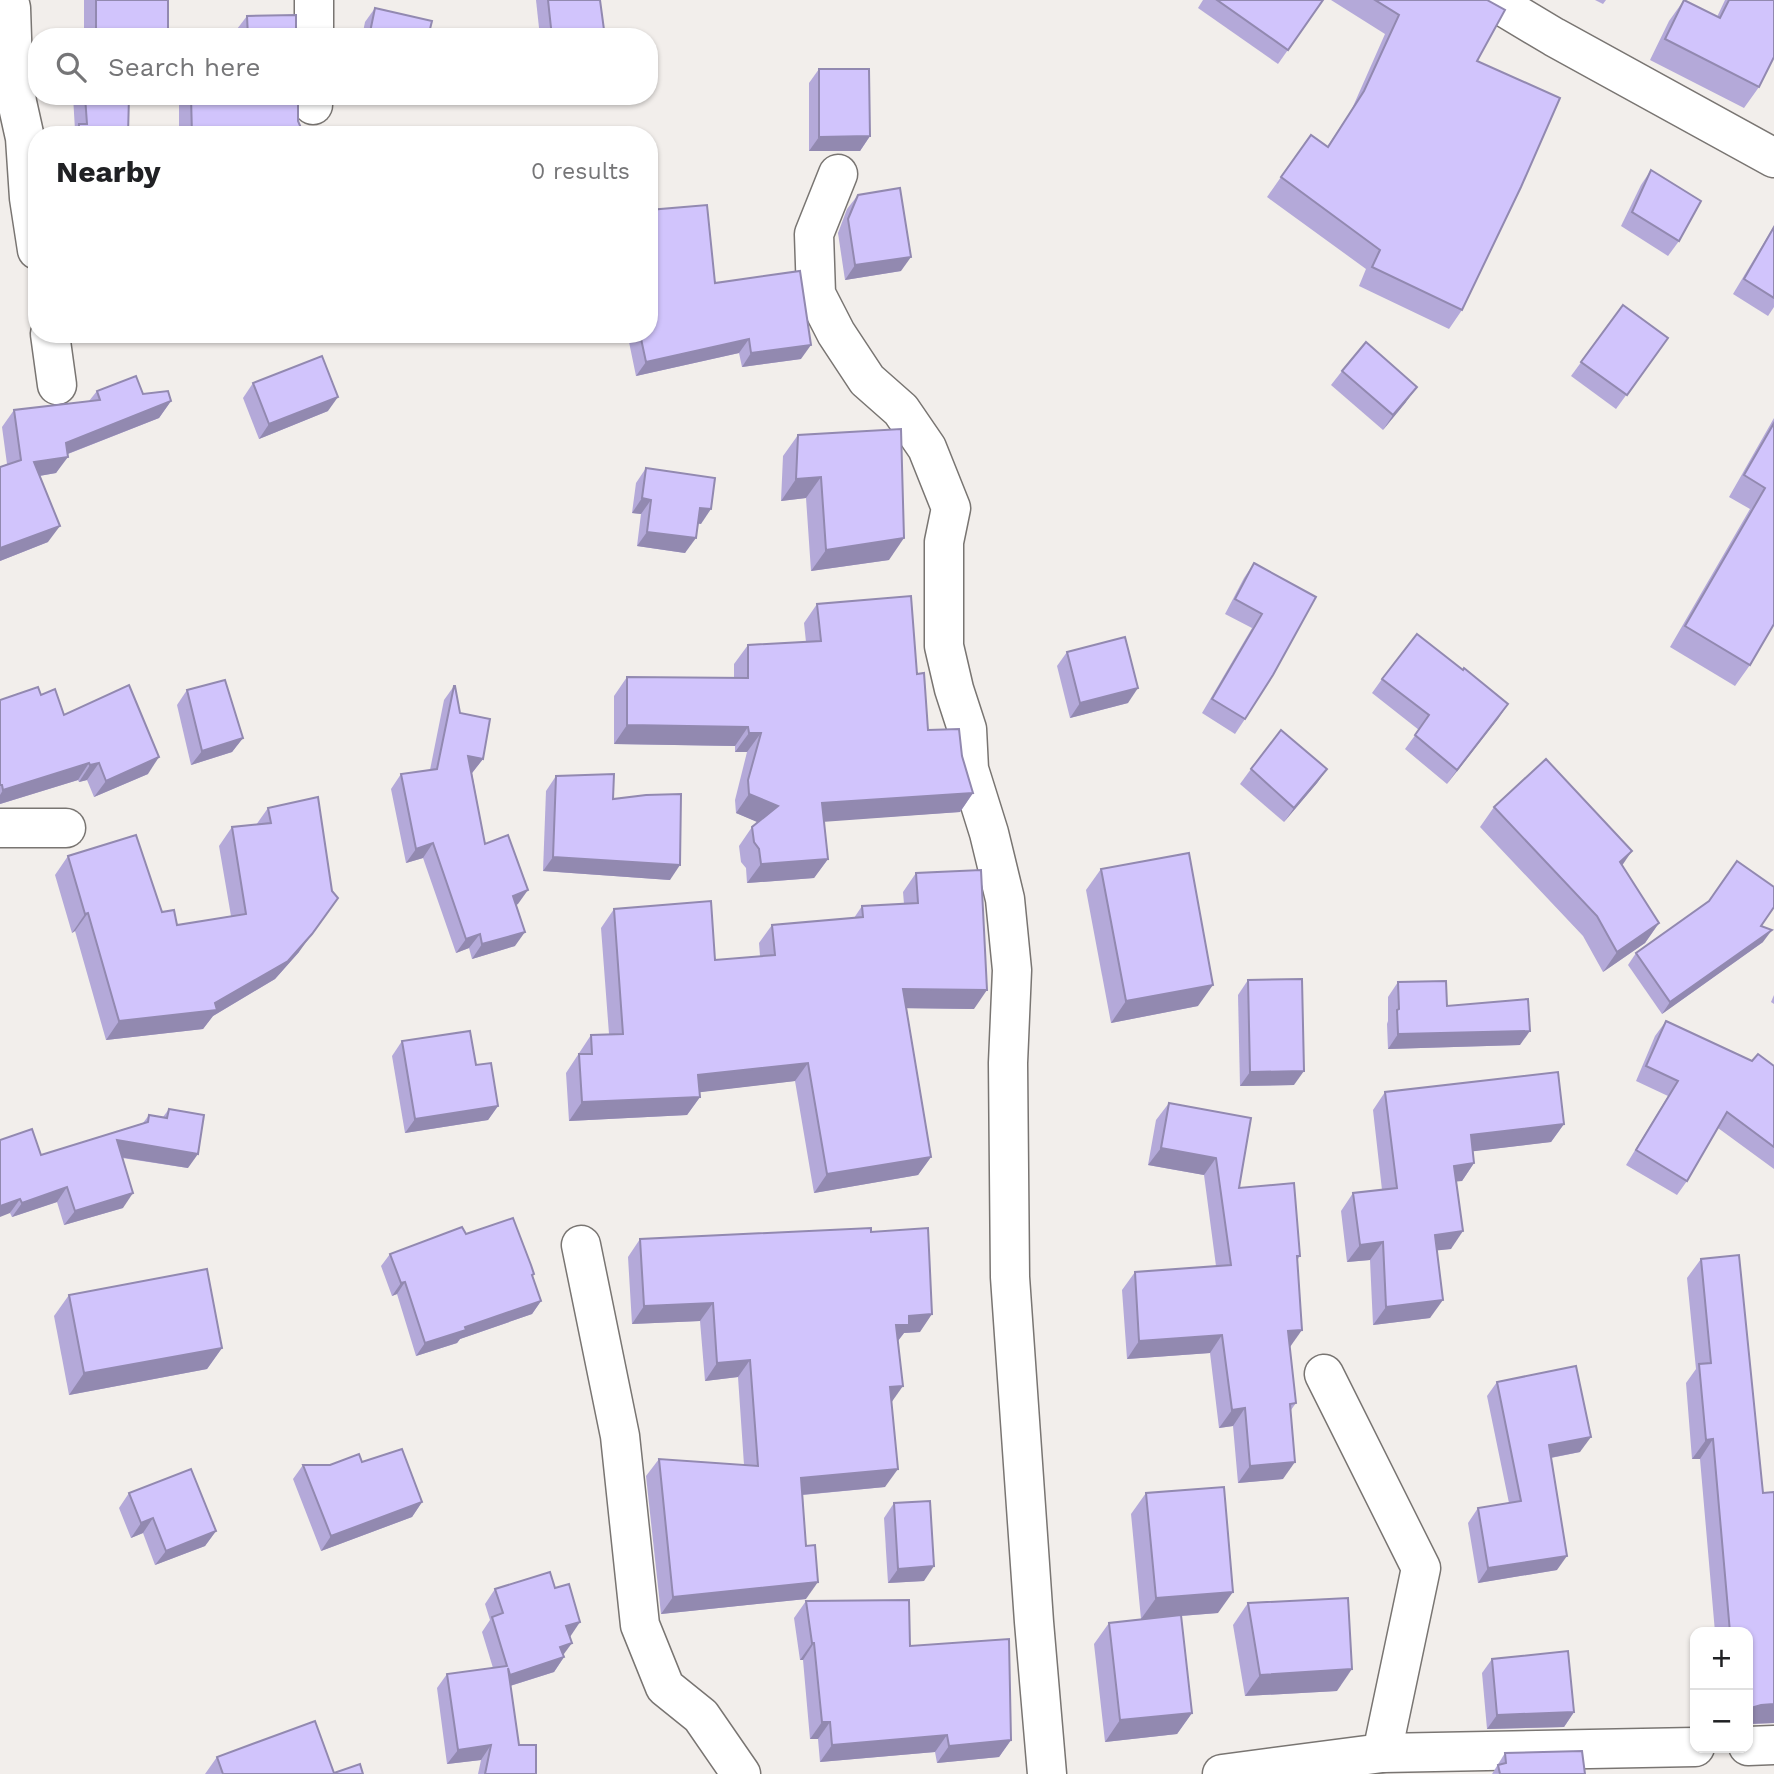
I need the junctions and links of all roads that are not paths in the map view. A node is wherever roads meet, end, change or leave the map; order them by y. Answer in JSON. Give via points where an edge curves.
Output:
{"nodes":[{"id":1,"x":9,"y":0,"type":"edge"},
{"id":2,"x":314,"y":0,"type":"edge"},
{"id":3,"x":1492,"y":0,"type":"edge"},
{"id":4,"x":314,"y":28,"type":"edge"},
{"id":5,"x":25,"y":138,"type":"junction"},
{"id":6,"x":1774,"y":158,"type":"edge"},
{"id":7,"x":838,"y":174,"type":"dead end"},
{"id":8,"x":28,"y":183,"type":"edge"},
{"id":9,"x":0,"y":189,"type":"edge"},
{"id":10,"x":51,"y":343,"type":"edge"},
{"id":11,"x":57,"y":385,"type":"dead end"},
{"id":12,"x":0,"y":828,"type":"edge"},
{"id":13,"x":66,"y":828,"type":"dead end"},
{"id":14,"x":582,"y":1245,"type":"dead end"},
{"id":15,"x":1324,"y":1374,"type":"dead end"},
{"id":16,"x":1774,"y":1745,"type":"edge"},
{"id":17,"x":1753,"y":1746,"type":"edge"},
{"id":18,"x":1690,"y":1747,"type":"edge"},
{"id":19,"x":1382,"y":1754,"type":"junction"},
{"id":20,"x":741,"y":1774,"type":"edge"},
{"id":21,"x":1047,"y":1774,"type":"edge"},
{"id":22,"x":1222,"y":1774,"type":"edge"}],
"edges":[{"from":1,"to":5,"type":"street","via":[[13,68]]},
{"from":2,"to":4,"type":"street"},
{"from":3,"to":6,"type":"street"},
{"from":5,"to":8,"type":"street"},
{"from":5,"to":9,"type":"street"},
{"from":7,"to":21,"type":"street","via":[[814,234],[816,294],[867,380],[901,410],[927,448],[951,508],[944,541],[944,646],[967,729],[969,769],[1005,899],[1012,970],[1010,1278]]},
{"from":10,"to":11,"type":"street"},
{"from":12,"to":13,"type":"street"},
{"from":14,"to":20,"type":"street","via":[[620,1436],[640,1625],[665,1687],[701,1716]]},
{"from":15,"to":19,"type":"street","via":[[1421,1569]]},
{"from":16,"to":17,"type":"street"},
{"from":18,"to":19,"type":"street"},
{"from":19,"to":22,"type":"street"}]}
